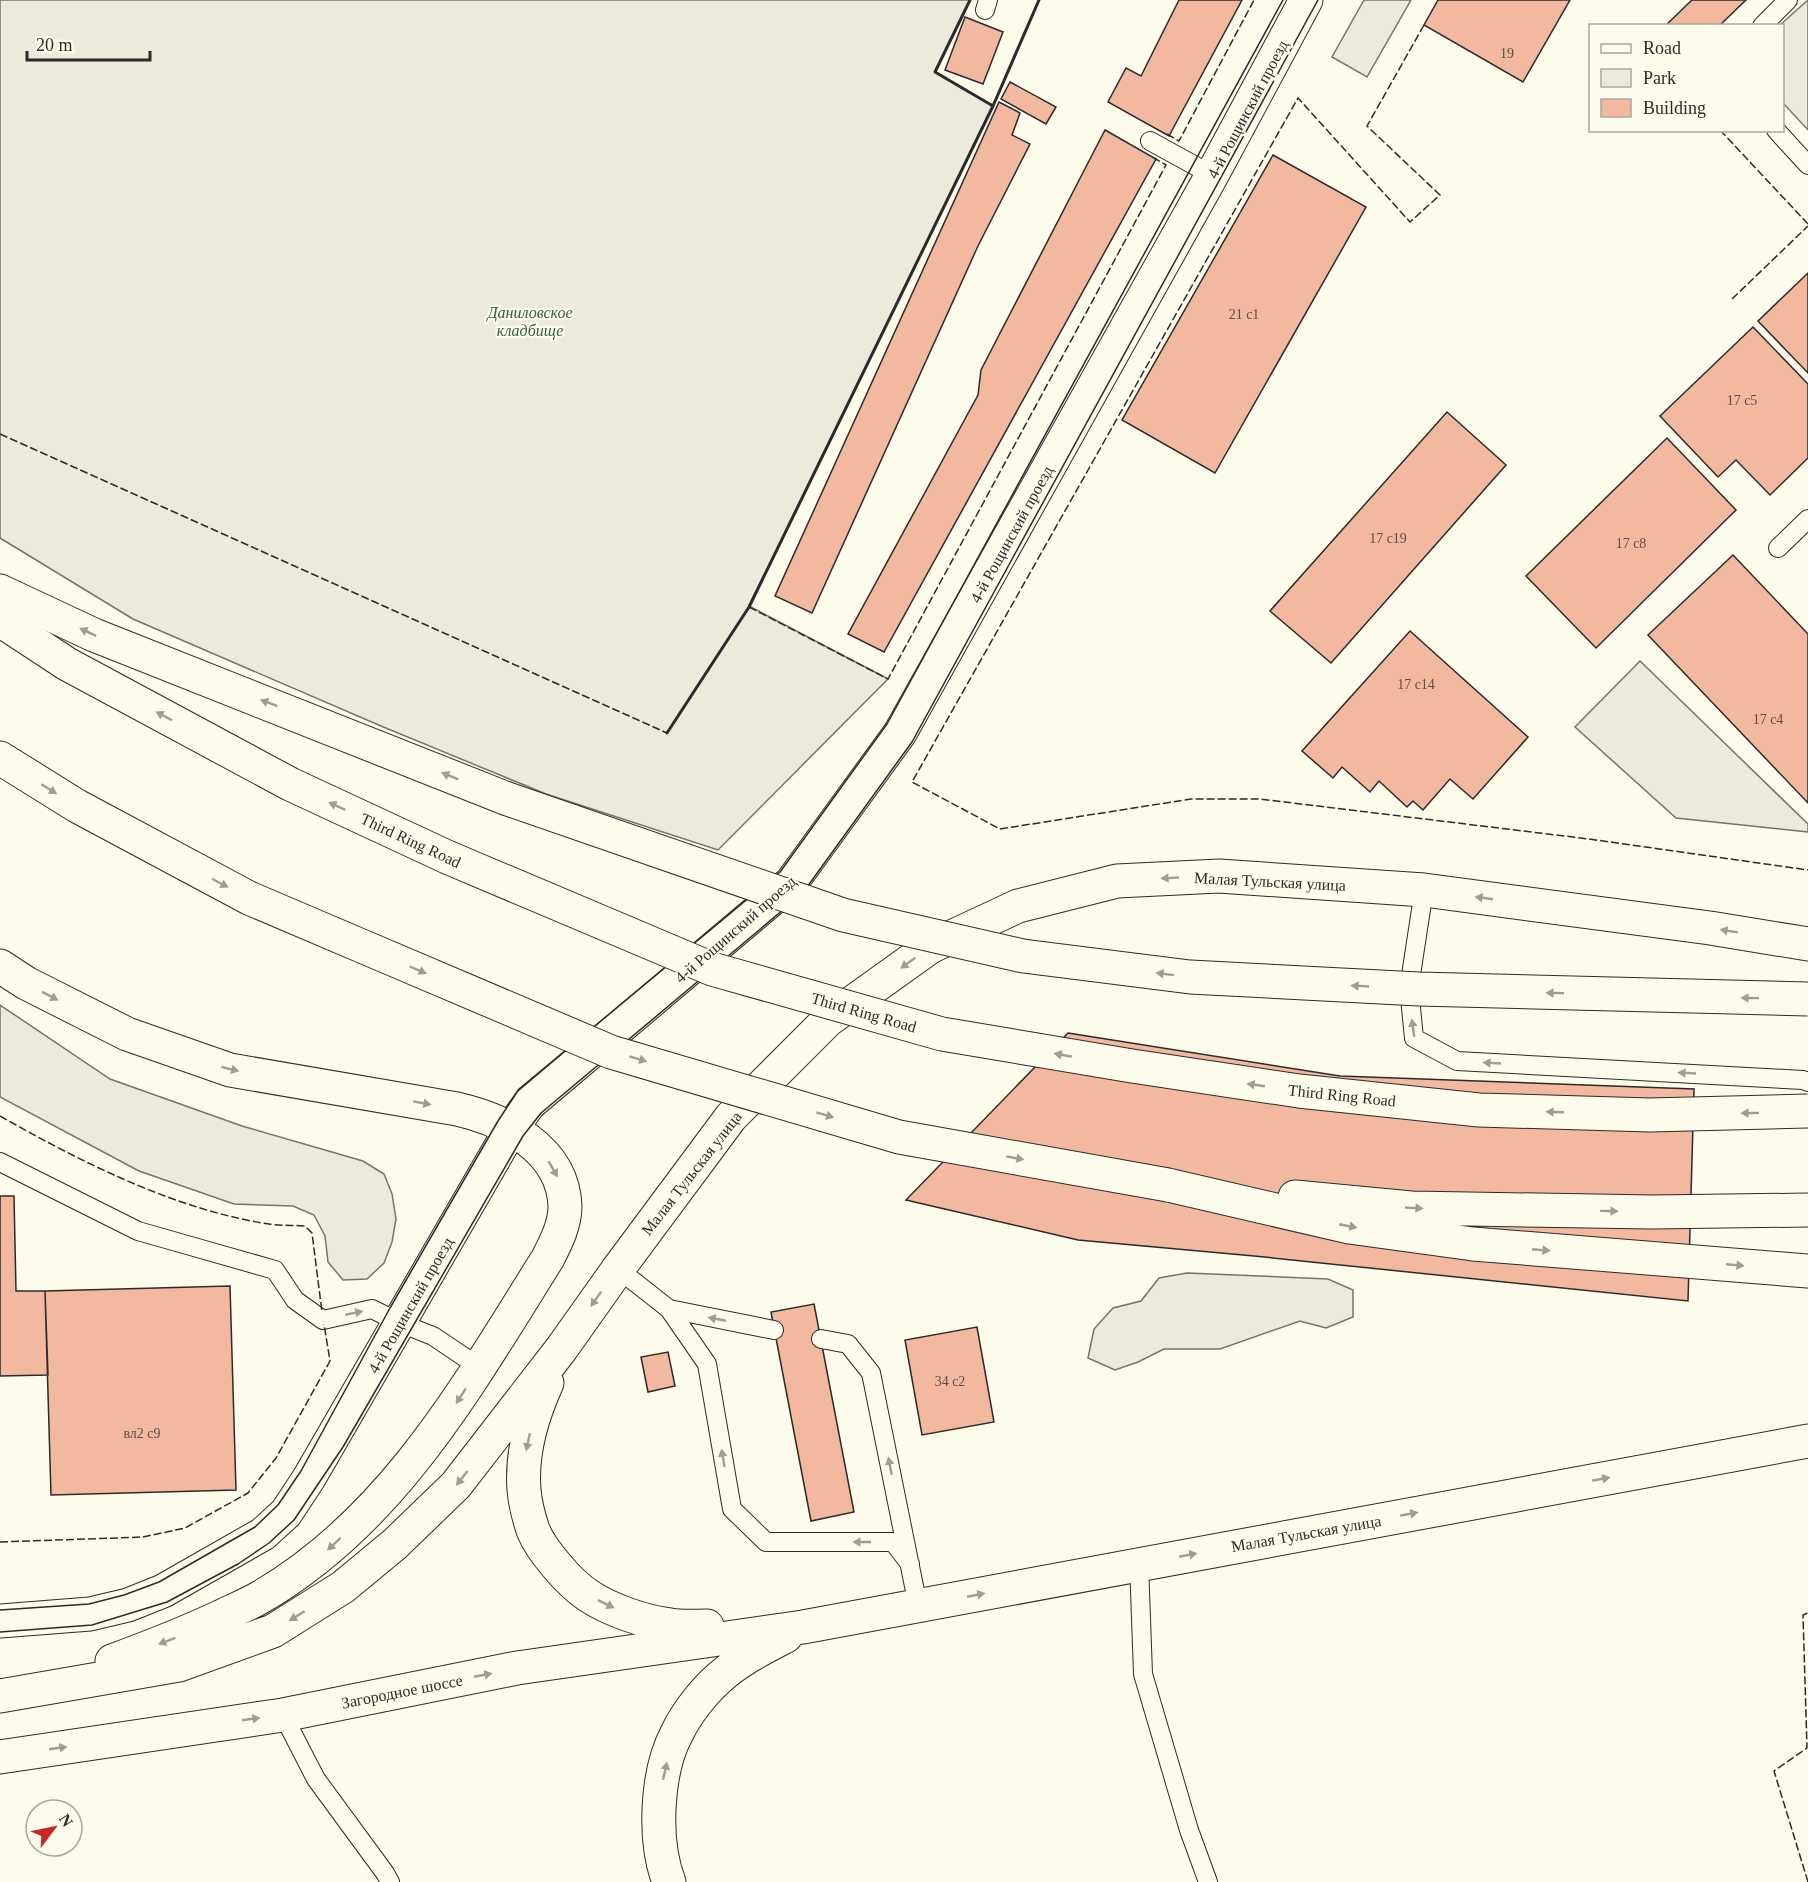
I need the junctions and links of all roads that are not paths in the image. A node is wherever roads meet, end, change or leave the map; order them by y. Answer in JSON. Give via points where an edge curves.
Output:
{"nodes":[{"id":1,"x":1306,"y":0,"type":"edge"},
{"id":2,"x":1788,"y":0,"type":"edge"},
{"id":3,"x":1764,"y":24,"type":"edge"},
{"id":4,"x":1778,"y":132,"type":"edge"},
{"id":5,"x":1150,"y":141,"type":"dead end"},
{"id":6,"x":1808,"y":165,"type":"edge"},
{"id":7,"x":1212,"y":175,"type":"junction"},
{"id":8,"x":1808,"y":519,"type":"edge"},
{"id":9,"x":1778,"y":548,"type":"dead end"},
{"id":10,"x":0,"y":591,"type":"edge"},
{"id":11,"x":0,"y":620,"type":"edge"},
{"id":12,"x":0,"y":758,"type":"edge"},
{"id":13,"x":1424,"y":890,"type":"junction"},
{"id":14,"x":1808,"y":944,"type":"edge"},
{"id":15,"x":0,"y":966,"type":"edge"},
{"id":16,"x":1808,"y":999,"type":"edge"},
{"id":17,"x":1808,"y":1082,"type":"edge"},
{"id":18,"x":1808,"y":1111,"type":"edge"},
{"id":19,"x":512,"y":1129,"type":"junction"},
{"id":20,"x":0,"y":1162,"type":"edge"},
{"id":21,"x":1168,"y":1185,"type":"junction"},
{"id":22,"x":1808,"y":1210,"type":"edge"},
{"id":23,"x":618,"y":1269,"type":"junction"},
{"id":24,"x":1808,"y":1271,"type":"edge"},
{"id":25,"x":669,"y":1310,"type":"junction"},
{"id":26,"x":400,"y":1323,"type":"junction"},
{"id":27,"x":774,"y":1330,"type":"dead end"},
{"id":28,"x":821,"y":1339,"type":"dead end"},
{"id":29,"x":562,"y":1348,"type":"junction"},
{"id":30,"x":480,"y":1367,"type":"junction"},
{"id":31,"x":1808,"y":1441,"type":"edge"},
{"id":32,"x":1139,"y":1563,"type":"junction"},
{"id":33,"x":910,"y":1564,"type":"junction"},
{"id":34,"x":918,"y":1606,"type":"junction"},
{"id":35,"x":0,"y":1621,"type":"edge"},
{"id":36,"x":803,"y":1627,"type":"junction"},
{"id":37,"x":11,"y":1695,"type":"edge"},
{"id":38,"x":283,"y":1715,"type":"junction"},
{"id":39,"x":0,"y":1757,"type":"edge"},
{"id":40,"x":390,"y":1882,"type":"edge"},
{"id":41,"x":669,"y":1882,"type":"edge"},
{"id":42,"x":1208,"y":1882,"type":"edge"}],
"edges":[{"from":1,"to":7,"type":"main road","name":"4-й Рощинский проезд"},
{"from":2,"to":3,"type":"lane"},
{"from":4,"to":6,"type":"lane"},
{"from":5,"to":7,"type":"lane"},
{"from":7,"to":19,"type":"main road","name":"4-й Рощинский проезд","via":[[900,733],[791,883],[529,1104]]},
{"from":8,"to":9,"type":"lane"},
{"from":16,"to":10,"type":"main road","one_way":true,"bridge":true,"via":[[1419,989],[1190,978],[1023,956],[843,915],[505,798],[94,635]]},
{"from":18,"to":11,"type":"main road","name":"Third Ring Road","one_way":true,"bridge":true,"via":[[1650,1115],[1479,1110],[1299,1091],[942,1034],[712,969],[447,857],[290,784],[67,664]]},
{"from":12,"to":21,"type":"main road","one_way":true,"bridge":true,"via":[[77,807],[249,898],[611,1052],[899,1137]]},
{"from":14,"to":13,"type":"main road","name":"Малая Тульская улица","one_way":true},
{"from":17,"to":13,"type":"lane","one_way":true,"via":[[1457,1061],[1414,1038],[1409,988]]},
{"from":13,"to":23,"type":"main road","name":"Малая Тульская улица","one_way":true,"via":[[1219,876],[1116,881],[1018,906],[930,947],[828,1020],[731,1117]]},
{"from":15,"to":19,"type":"main road","one_way":true,"via":[[128,1034],[230,1070],[457,1109],[483,1115]]},
{"from":19,"to":26,"type":"main road","name":"4-й Рощинский проезд"},
{"from":19,"to":30,"type":"main road","one_way":true,"via":[[538,1148],[549,1162],[565,1206],[561,1232],[548,1258]]},
{"from":20,"to":26,"type":"lane","one_way":true,"via":[[138,1231],[275,1270],[295,1300],[323,1320],[372,1309]]},
{"from":21,"to":22,"type":"main road","one_way":true,"via":[[1411,1208]]},
{"from":21,"to":24,"type":"main road","one_way":true,"via":[[1349,1227],[1473,1245]]},
{"from":23,"to":25,"type":"lane"},
{"from":23,"to":29,"type":"main road","name":"Малая Тульская улица","one_way":true},
{"from":27,"to":25,"type":"lane","one_way":true},
{"from":33,"to":25,"type":"lane","one_way":true,"via":[[893,1542],[766,1542],[732,1509],[707,1364]]},
{"from":26,"to":30,"type":"lane","via":[[433,1336]]},
{"from":26,"to":35,"type":"main road","name":"4-й Рощинский проезд","via":[[309,1479],[286,1513],[263,1534],[163,1591],[128,1605],[90,1614]]},
{"from":33,"to":28,"type":"lane","one_way":true,"via":[[872,1373],[848,1344]]},
{"from":29,"to":36,"type":"main road","one_way":true,"via":[[535,1409],[525,1452],[524,1490],[533,1530],[567,1577],[588,1596],[624,1613],[670,1625]]},
{"from":29,"to":37,"type":"main road","one_way":true,"via":[[456,1485],[344,1587],[273,1631],[179,1665]]},
{"from":30,"to":37,"type":"main road","one_way":true,"via":[[451,1412],[388,1493],[322,1555],[259,1599],[170,1640]]},
{"from":32,"to":31,"type":"main road","name":"Малая Тульская улица","one_way":true},
{"from":34,"to":32,"type":"main road","name":"Малая Тульская улица","one_way":true},
{"from":32,"to":42,"type":"lane","via":[[1143,1674]]},
{"from":33,"to":34,"type":"lane"},
{"from":34,"to":36,"type":"main road","name":"Малая Тульская улица"},
{"from":38,"to":36,"type":"main road","name":"Загородное шоссе","one_way":true,"via":[[517,1668]]},
{"from":41,"to":36,"type":"main road","one_way":true,"via":[[658,1818],[660,1794],[676,1733],[719,1678],[754,1652]]},
{"from":39,"to":38,"type":"main road","name":"Загородное шоссе","one_way":true},
{"from":38,"to":40,"type":"lane","via":[[316,1779]]}]}
